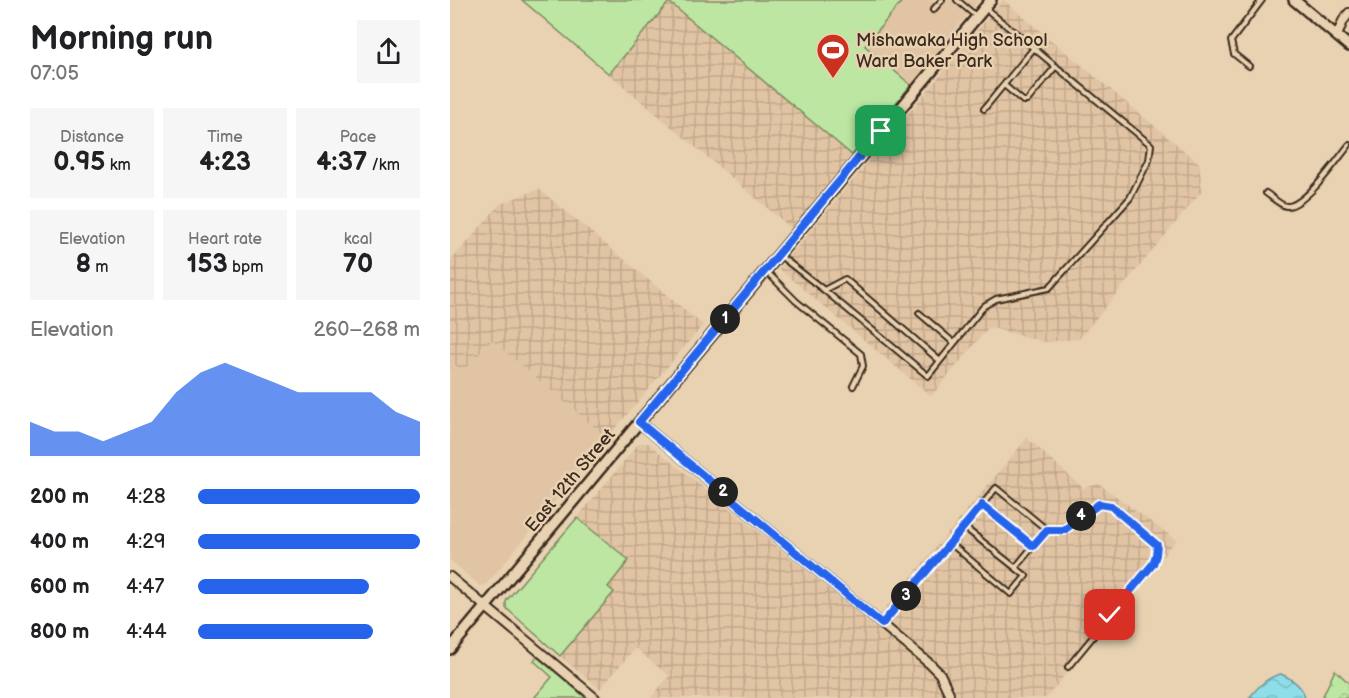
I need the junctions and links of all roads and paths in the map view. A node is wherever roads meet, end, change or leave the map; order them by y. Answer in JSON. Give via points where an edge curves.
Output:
{"nodes":[{"id":1,"x":942,"y":0,"type":"edge"},
{"id":2,"x":957,"y":0,"type":"edge"},
{"id":3,"x":1262,"y":0,"type":"edge"},
{"id":4,"x":1294,"y":0,"type":"edge"},
{"id":5,"x":988,"y":4,"type":"edge"},
{"id":6,"x":933,"y":10,"type":"dead end"},
{"id":7,"x":1349,"y":13,"type":"edge"},
{"id":8,"x":977,"y":17,"type":"junction"},
{"id":9,"x":1337,"y":36,"type":"junction"},
{"id":10,"x":1349,"y":46,"type":"edge"},
{"id":11,"x":1034,"y":48,"type":"junction"},
{"id":12,"x":1056,"y":66,"type":"junction"},
{"id":13,"x":1249,"y":66,"type":"dead end"},
{"id":14,"x":1004,"y":85,"type":"junction"},
{"id":15,"x":984,"y":109,"type":"dead end"},
{"id":16,"x":1349,"y":145,"type":"edge"},
{"id":17,"x":1266,"y":193,"type":"dead end"},
{"id":18,"x":778,"y":255,"type":"junction"},
{"id":19,"x":766,"y":270,"type":"junction"},
{"id":20,"x":824,"y":291,"type":"junction"},
{"id":21,"x":920,"y":313,"type":"dead end"},
{"id":22,"x":954,"y":343,"type":"junction"},
{"id":23,"x":940,"y":361,"type":"junction"},
{"id":24,"x":853,"y":386,"type":"dead end"},
{"id":25,"x":639,"y":422,"type":"junction"},
{"id":26,"x":982,"y":505,"type":"junction"},
{"id":27,"x":964,"y":526,"type":"junction"},
{"id":28,"x":1047,"y":530,"type":"junction"},
{"id":29,"x":950,"y":543,"type":"junction"},
{"id":30,"x":1033,"y":546,"type":"junction"},
{"id":31,"x":1016,"y":567,"type":"junction"},
{"id":32,"x":450,"y":577,"type":"edge"},
{"id":33,"x":486,"y":606,"type":"junction"},
{"id":34,"x":882,"y":624,"type":"junction"},
{"id":35,"x":450,"y":649,"type":"edge"},
{"id":36,"x":1068,"y":667,"type":"dead end"},
{"id":37,"x":949,"y":693,"type":"dead end"},
{"id":38,"x":595,"y":698,"type":"edge"}],
"edges":[{"from":1,"to":6,"type":"lane"},
{"from":2,"to":8,"type":"lane"},
{"from":3,"to":13,"type":"lane","via":[[1231,41],[1234,54]]},
{"from":4,"to":9,"type":"street"},
{"from":5,"to":8,"type":"street","name":"East 12th Street"},
{"from":5,"to":11,"type":"lane"},
{"from":7,"to":9,"type":"street"},
{"from":8,"to":18,"type":"street","name":"East 12th Street"},
{"from":9,"to":10,"type":"street"},
{"from":11,"to":12,"type":"lane"},
{"from":11,"to":14,"type":"lane"},
{"from":12,"to":14,"type":"lane","via":[[1027,101]]},
{"from":12,"to":22,"type":"lane","via":[[1151,145],[1149,160],[1130,198],[1049,288],[996,299],[984,306]]},
{"from":14,"to":15,"type":"lane"},
{"from":16,"to":17,"type":"lane","via":[[1306,197],[1294,205],[1284,206]]},
{"from":18,"to":19,"type":"street","name":"East 12th Street"},
{"from":18,"to":20,"type":"lane"},
{"from":19,"to":24,"type":"lane","via":[[796,302],[861,354],[863,366]]},
{"from":19,"to":25,"type":"street","name":"East 12th Street"},
{"from":20,"to":23,"type":"lane","via":[[845,279]]},
{"from":20,"to":23,"type":"lane","via":[[928,376]]},
{"from":21,"to":22,"type":"lane"},
{"from":22,"to":23,"type":"lane"},
{"from":25,"to":33,"type":"street","name":"East 12th Street"},
{"from":25,"to":34,"type":"street"},
{"from":26,"to":27,"type":"lane"},
{"from":26,"to":28,"type":"lane","via":[[996,489]]},
{"from":26,"to":30,"type":"lane"},
{"from":27,"to":29,"type":"lane"},
{"from":27,"to":31,"type":"lane"},
{"from":28,"to":30,"type":"lane"},
{"from":28,"to":36,"type":"lane","via":[[1064,530],[1099,504],[1111,506],[1157,545],[1153,564]]},
{"from":29,"to":31,"type":"lane","via":[[1011,594],[1026,576]]},
{"from":29,"to":34,"type":"lane"},
{"from":30,"to":31,"type":"lane"},
{"from":32,"to":33,"type":"street"},
{"from":33,"to":35,"type":"street","name":"East 12th Street"},
{"from":33,"to":38,"type":"street"},
{"from":34,"to":37,"type":"street","via":[[940,674]]}]}
